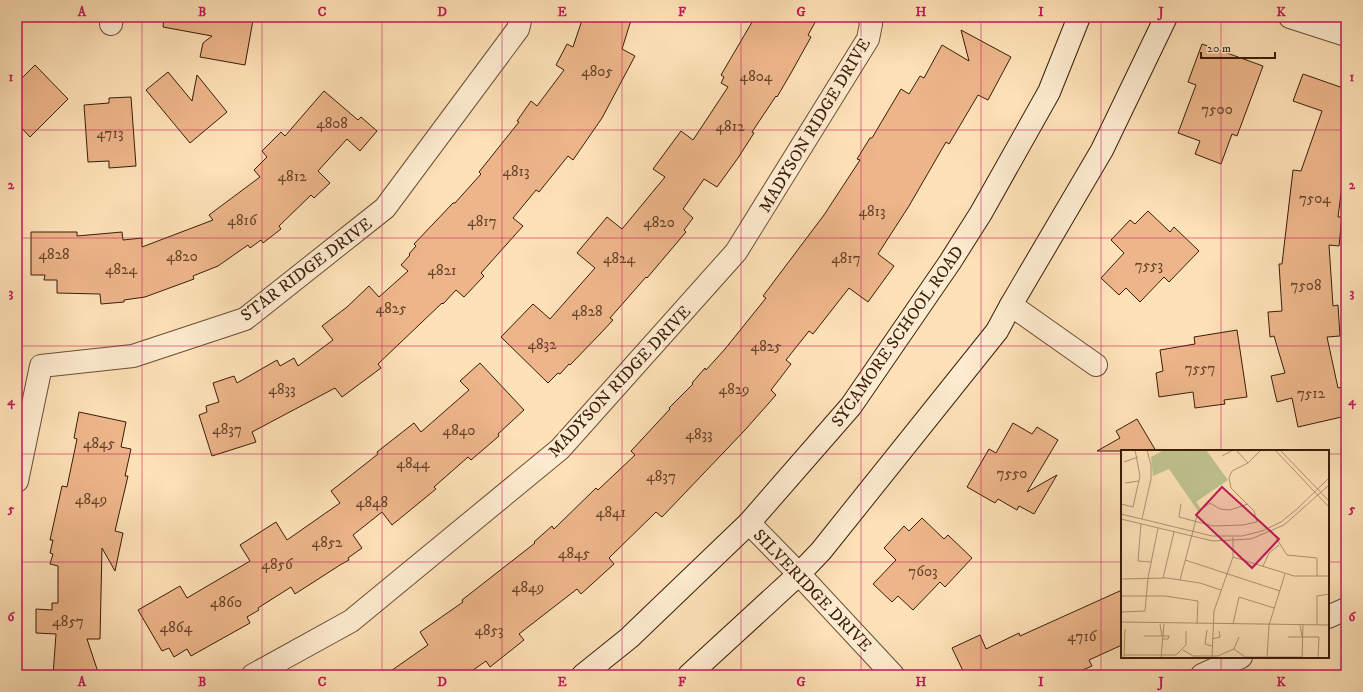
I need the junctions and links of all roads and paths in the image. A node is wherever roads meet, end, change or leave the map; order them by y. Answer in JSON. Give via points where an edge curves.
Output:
{"nodes":[{"id":1,"x":521,"y":17,"type":"edge"},
{"id":2,"x":869,"y":17,"type":"edge"},
{"id":3,"x":1079,"y":17,"type":"edge"},
{"id":4,"x":1166,"y":17,"type":"edge"},
{"id":5,"x":1290,"y":17,"type":"edge"},
{"id":6,"x":1346,"y":35,"type":"edge"},
{"id":7,"x":1011,"y":305,"type":"junction"},
{"id":8,"x":1096,"y":365,"type":"dead end"},
{"id":9,"x":17,"y":481,"type":"edge"},
{"id":10,"x":749,"y":523,"type":"junction"},
{"id":11,"x":799,"y":574,"type":"junction"},
{"id":12,"x":1346,"y":609,"type":"edge"},
{"id":13,"x":1329,"y":617,"type":"edge"},
{"id":14,"x":1239,"y":658,"type":"edge"},
{"id":15,"x":253,"y":675,"type":"edge"},
{"id":16,"x":583,"y":675,"type":"edge"},
{"id":17,"x":689,"y":675,"type":"edge"},
{"id":18,"x":893,"y":675,"type":"edge"},
{"id":19,"x":1202,"y":675,"type":"edge"}],
"edges":[{"from":1,"to":9,"type":"street","name":"STAR RIDGE DRIVE","via":[[518,29],[385,208],[245,319],[133,356],[41,366]]},
{"from":2,"to":15,"type":"street","name":"MADYSON RIDGE DRIVE","via":[[871,24],[868,39],[736,252],[560,449],[351,621]]},
{"from":3,"to":10,"type":"street","name":"SYCAMORE SCHOOL ROAD","via":[[1049,92],[981,213],[950,262],[851,406]]},
{"from":4,"to":7,"type":"street","via":[[1102,150]]},
{"from":5,"to":6,"type":"street"},
{"from":7,"to":8,"type":"street"},
{"from":7,"to":11,"type":"street","via":[[997,331],[821,552]]},
{"from":10,"to":11,"type":"street","name":"SILVERIDGE DRIVE"},
{"from":10,"to":16,"type":"street","name":"SYCAMORE SCHOOL ROAD","via":[[628,638]]},
{"from":11,"to":17,"type":"street"},
{"from":11,"to":18,"type":"street","name":"SILVERIDGE DRIVE"},
{"from":12,"to":13,"type":"street"},
{"from":14,"to":19,"type":"street"}]}
